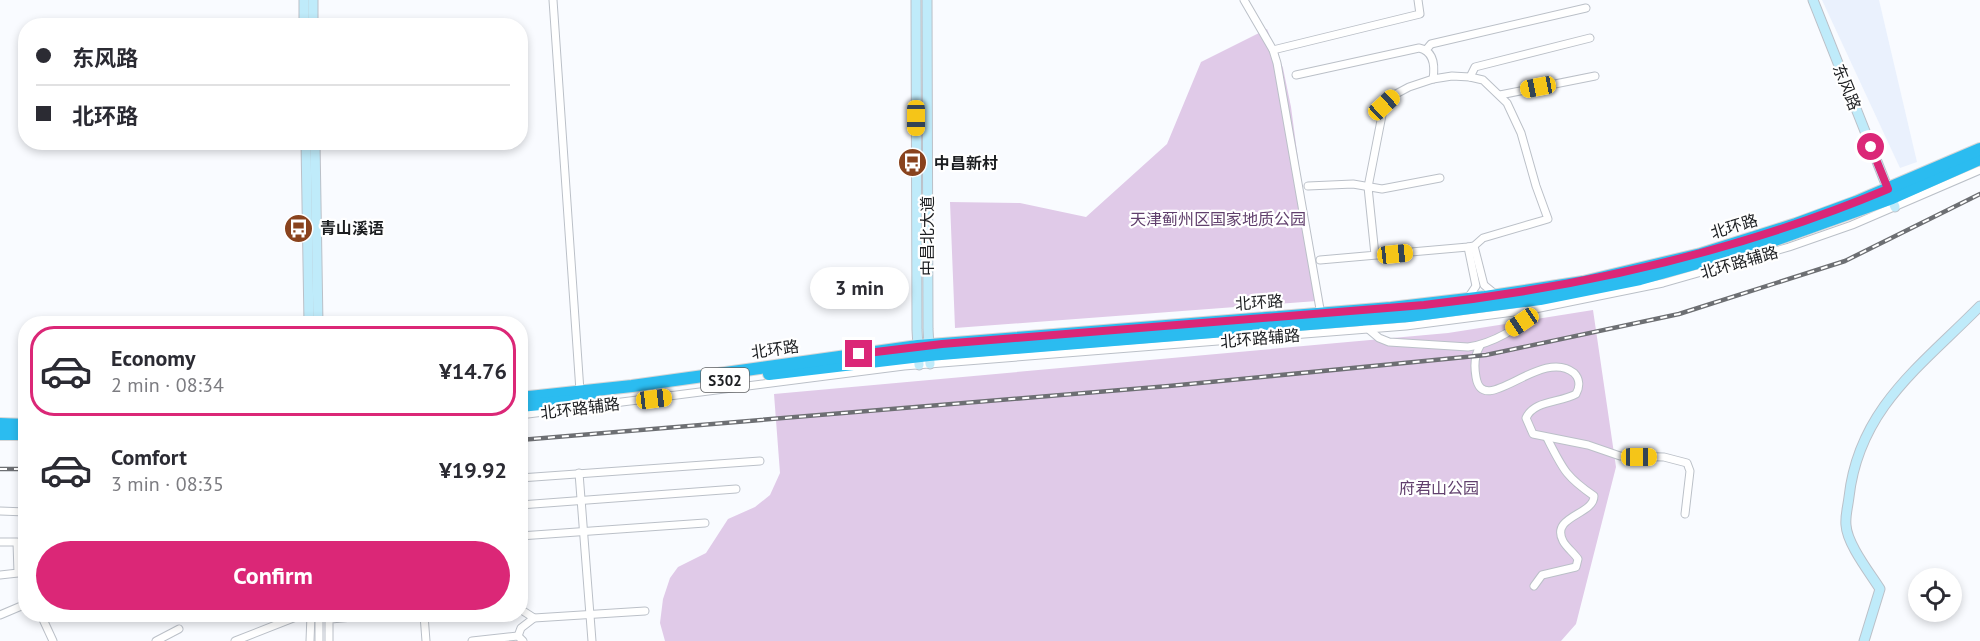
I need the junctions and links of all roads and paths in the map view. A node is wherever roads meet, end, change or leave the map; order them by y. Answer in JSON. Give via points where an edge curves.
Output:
{"nodes":[{"id":1,"x":304,"y":0,"type":"edge"},
{"id":2,"x":313,"y":0,"type":"edge"},
{"id":3,"x":553,"y":0,"type":"edge"},
{"id":4,"x":916,"y":0,"type":"edge"},
{"id":5,"x":927,"y":0,"type":"edge"},
{"id":6,"x":1244,"y":0,"type":"edge"},
{"id":7,"x":1418,"y":0,"type":"edge"},
{"id":8,"x":1813,"y":0,"type":"edge"},
{"id":9,"x":1586,"y":8,"type":"dead end"},
{"id":10,"x":304,"y":18,"type":"edge"},
{"id":11,"x":313,"y":18,"type":"edge"},
{"id":12,"x":1590,"y":38,"type":"dead end"},
{"id":13,"x":1273,"y":50,"type":"junction"},
{"id":14,"x":1426,"y":50,"type":"junction"},
{"id":15,"x":1296,"y":75,"type":"dead end"},
{"id":16,"x":1595,"y":76,"type":"dead end"},
{"id":17,"x":1470,"y":77,"type":"junction"},
{"id":18,"x":1433,"y":79,"type":"junction"},
{"id":19,"x":1500,"y":95,"type":"junction"},
{"id":20,"x":1980,"y":149,"type":"edge"},
{"id":21,"x":306,"y":150,"type":"edge"},
{"id":22,"x":315,"y":150,"type":"edge"},
{"id":23,"x":1980,"y":159,"type":"edge"},
{"id":24,"x":1980,"y":170,"type":"edge"},
{"id":25,"x":1440,"y":178,"type":"dead end"},
{"id":26,"x":1308,"y":186,"type":"dead end"},
{"id":27,"x":1368,"y":187,"type":"junction"},
{"id":28,"x":1891,"y":198,"type":"junction"},
{"id":29,"x":1471,"y":247,"type":"junction"},
{"id":30,"x":1376,"y":255,"type":"junction"},
{"id":31,"x":1320,"y":260,"type":"dead end"},
{"id":32,"x":1497,"y":295,"type":"junction"},
{"id":33,"x":1465,"y":300,"type":"junction"},
{"id":34,"x":1537,"y":304,"type":"junction"},
{"id":35,"x":1980,"y":306,"type":"edge"},
{"id":36,"x":1320,"y":309,"type":"dead end"},
{"id":37,"x":309,"y":316,"type":"edge"},
{"id":38,"x":318,"y":316,"type":"edge"},
{"id":39,"x":1364,"y":325,"type":"junction"},
{"id":40,"x":1480,"y":346,"type":"junction"},
{"id":41,"x":1468,"y":347,"type":"junction"},
{"id":42,"x":924,"y":355,"type":"junction"},
{"id":43,"x":1474,"y":357,"type":"junction"},
{"id":44,"x":579,"y":392,"type":"junction"},
{"id":45,"x":528,"y":397,"type":"edge"},
{"id":46,"x":528,"y":405,"type":"edge"},
{"id":47,"x":528,"y":414,"type":"edge"},
{"id":48,"x":0,"y":424,"type":"edge"},
{"id":49,"x":18,"y":425,"type":"edge"},
{"id":50,"x":0,"y":434,"type":"edge"},
{"id":51,"x":18,"y":434,"type":"edge"},
{"id":52,"x":1546,"y":438,"type":"junction"},
{"id":53,"x":760,"y":461,"type":"dead end"},
{"id":54,"x":579,"y":473,"type":"junction"},
{"id":55,"x":528,"y":476,"type":"edge"},
{"id":56,"x":735,"y":489,"type":"dead end"},
{"id":57,"x":581,"y":501,"type":"junction"},
{"id":58,"x":528,"y":504,"type":"edge"},
{"id":59,"x":0,"y":511,"type":"edge"},
{"id":60,"x":18,"y":512,"type":"edge"},
{"id":61,"x":1685,"y":514,"type":"dead end"},
{"id":62,"x":705,"y":523,"type":"dead end"},
{"id":63,"x":583,"y":532,"type":"junction"},
{"id":64,"x":528,"y":535,"type":"edge"},
{"id":65,"x":0,"y":542,"type":"edge"},
{"id":66,"x":0,"y":575,"type":"edge"},
{"id":67,"x":1534,"y":586,"type":"dead end"},
{"id":68,"x":18,"y":607,"type":"edge"},
{"id":69,"x":645,"y":611,"type":"dead end"},
{"id":70,"x":528,"y":614,"type":"edge"},
{"id":71,"x":589,"y":614,"type":"junction"},
{"id":72,"x":0,"y":615,"type":"edge"},
{"id":73,"x":534,"y":618,"type":"junction"},
{"id":74,"x":44,"y":622,"type":"edge"},
{"id":75,"x":283,"y":622,"type":"edge"},
{"id":76,"x":311,"y":622,"type":"edge"},
{"id":77,"x":319,"y":622,"type":"edge"},
{"id":78,"x":328,"y":622,"type":"edge"},
{"id":79,"x":425,"y":622,"type":"edge"},
{"id":80,"x":179,"y":629,"type":"dead end"},
{"id":81,"x":520,"y":639,"type":"edge"},
{"id":82,"x":53,"y":641,"type":"edge"},
{"id":83,"x":156,"y":641,"type":"edge"},
{"id":84,"x":235,"y":641,"type":"edge"},
{"id":85,"x":310,"y":641,"type":"edge"},
{"id":86,"x":319,"y":641,"type":"edge"},
{"id":87,"x":329,"y":641,"type":"edge"},
{"id":88,"x":426,"y":641,"type":"edge"},
{"id":89,"x":472,"y":641,"type":"edge"},
{"id":90,"x":592,"y":641,"type":"edge"},
{"id":91,"x":1864,"y":641,"type":"edge"}],
"edges":[{"from":1,"to":10,"type":"street"},
{"from":2,"to":11,"type":"street"},
{"from":3,"to":44,"type":"street"},
{"from":4,"to":42,"type":"street","name":"中昌北大道"},
{"from":5,"to":42,"type":"street","name":"中昌北大道"},
{"from":6,"to":13,"type":"street"},
{"from":7,"to":13,"type":"street","via":[[1420,14]]},
{"from":8,"to":28,"type":"street","name":"东风路"},
{"from":9,"to":14,"type":"street","via":[[1431,44]]},
{"from":12,"to":17,"type":"street","via":[[1475,67]]},
{"from":13,"to":36,"type":"street"},
{"from":14,"to":15,"type":"street","via":[[1419,48]]},
{"from":14,"to":18,"type":"street","via":[[1433,63]]},
{"from":16,"to":19,"type":"street"},
{"from":17,"to":18,"type":"street"},
{"from":17,"to":19,"type":"street","via":[[1483,80]]},
{"from":18,"to":27,"type":"street","via":[[1409,87],[1384,105]]},
{"from":19,"to":29,"type":"street","via":[[1516,116],[1548,219],[1483,238]]},
{"from":20,"to":28,"type":"highway","name":"北环路","number":"S302"},
{"from":21,"to":37,"type":"street"},
{"from":22,"to":38,"type":"street"},
{"from":23,"to":28,"type":"highway","name":"北环路","number":"S302"},
{"from":24,"to":28,"type":"street"},
{"from":25,"to":27,"type":"street","via":[[1382,189]]},
{"from":26,"to":27,"type":"street"},
{"from":27,"to":30,"type":"street"},
{"from":28,"to":32,"type":"highway","name":"北环路","number":"S302","via":[[1701,254],[1592,280]]},
{"from":28,"to":34,"type":"highway","name":"北环路","number":"S302","via":[[1755,247]]},
{"from":29,"to":30,"type":"street"},
{"from":29,"to":32,"type":"street","via":[[1484,285]]},
{"from":29,"to":33,"type":"street","via":[[1476,286]]},
{"from":30,"to":31,"type":"street"},
{"from":32,"to":33,"type":"highway","name":"北环路","number":"S302"},
{"from":33,"to":42,"type":"highway","name":"北环路","number":"S302"},
{"from":34,"to":39,"type":"highway","name":"北环路","number":"S302"},
{"from":34,"to":40,"type":"street","via":[[1512,329]]},
{"from":35,"to":91,"type":"street","via":[[1897,387],[1871,423],[1851,477],[1846,526],[1855,549],[1880,589]]},
{"from":39,"to":41,"type":"street","via":[[1389,342]]},
{"from":39,"to":42,"type":"highway","name":"北环路","number":"S302"},
{"from":40,"to":41,"type":"street"},
{"from":40,"to":43,"type":"street"},
{"from":41,"to":43,"type":"street"},
{"from":42,"to":44,"type":"highway","name":"北环路","number":"S302"},
{"from":42,"to":46,"type":"highway","name":"北环路","number":"S302"},
{"from":42,"to":47,"type":"street","name":"北环路辅路"},
{"from":43,"to":52,"type":"street","via":[[1477,383],[1491,391],[1554,366],[1576,375],[1576,394],[1535,406],[1526,418],[1533,434]]},
{"from":44,"to":45,"type":"highway","name":"北环路","number":"S302"},
{"from":48,"to":49,"type":"highway"},
{"from":50,"to":51,"type":"highway"},
{"from":52,"to":61,"type":"street","via":[[1620,456],[1687,462],[1690,471]]},
{"from":52,"to":67,"type":"street","via":[[1564,472],[1594,496],[1594,503],[1574,515],[1562,531],[1562,540],[1578,559],[1576,567],[1542,575]]},
{"from":53,"to":54,"type":"street"},
{"from":54,"to":55,"type":"street"},
{"from":54,"to":57,"type":"street"},
{"from":56,"to":57,"type":"street"},
{"from":57,"to":58,"type":"street"},
{"from":57,"to":63,"type":"street"},
{"from":59,"to":60,"type":"street"},
{"from":62,"to":63,"type":"street"},
{"from":63,"to":64,"type":"street"},
{"from":63,"to":71,"type":"street"},
{"from":65,"to":66,"type":"street","via":[[17,542],[18,573]]},
{"from":68,"to":72,"type":"street"},
{"from":69,"to":71,"type":"street"},
{"from":70,"to":73,"type":"street"},
{"from":71,"to":73,"type":"street"},
{"from":71,"to":90,"type":"street"},
{"from":73,"to":81,"type":"street","via":[[521,628]]},
{"from":74,"to":82,"type":"street"},
{"from":75,"to":84,"type":"street"},
{"from":76,"to":85,"type":"street"},
{"from":77,"to":86,"type":"street"},
{"from":78,"to":87,"type":"street"},
{"from":79,"to":88,"type":"street"},
{"from":80,"to":83,"type":"street"},
{"from":81,"to":89,"type":"street"}]}
